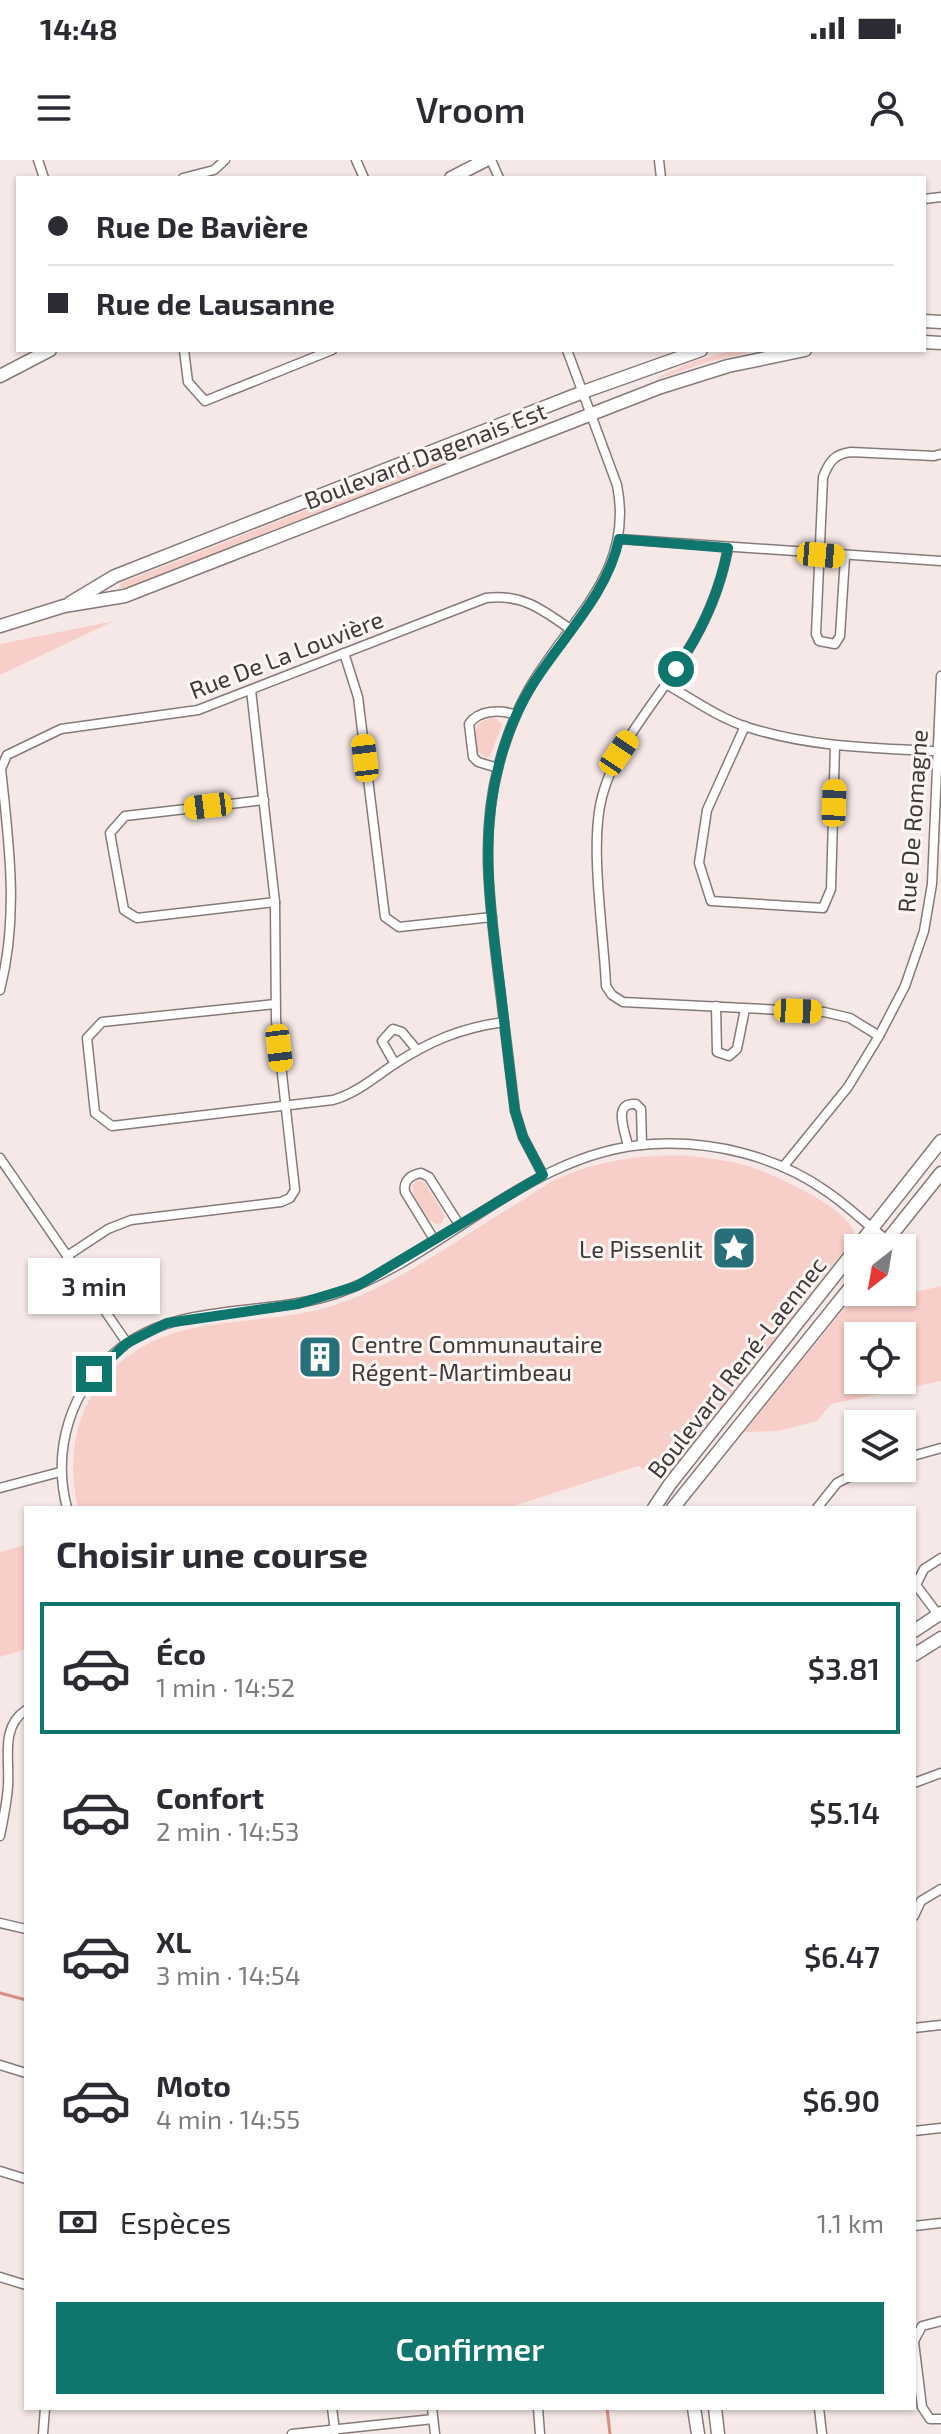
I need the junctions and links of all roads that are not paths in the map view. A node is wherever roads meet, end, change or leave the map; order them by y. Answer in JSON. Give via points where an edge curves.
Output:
{"nodes":[{"id":1,"x":225,"y":160,"type":"edge"},
{"id":2,"x":488,"y":160,"type":"edge"},
{"id":3,"x":191,"y":176,"type":"edge"},
{"id":4,"x":455,"y":176,"type":"edge"},
{"id":5,"x":46,"y":352,"type":"edge"},
{"id":6,"x":184,"y":352,"type":"edge"},
{"id":7,"x":327,"y":352,"type":"edge"},
{"id":8,"x":568,"y":352,"type":"edge"},
{"id":9,"x":695,"y":352,"type":"edge"},
{"id":10,"x":796,"y":352,"type":"edge"},
{"id":11,"x":0,"y":374,"type":"edge"},
{"id":12,"x":583,"y":392,"type":"junction"},
{"id":13,"x":592,"y":413,"type":"junction"},
{"id":14,"x":941,"y":454,"type":"edge"},
{"id":15,"x":619,"y":539,"type":"junction"},
{"id":16,"x":728,"y":548,"type":"junction"},
{"id":17,"x":821,"y":555,"type":"junction"},
{"id":18,"x":845,"y":557,"type":"junction"},
{"id":19,"x":941,"y":561,"type":"edge"},
{"id":20,"x":64,"y":606,"type":"junction"},
{"id":21,"x":0,"y":626,"type":"edge"},
{"id":22,"x":570,"y":629,"type":"junction"},
{"id":23,"x":344,"y":653,"type":"junction"},
{"id":24,"x":941,"y":676,"type":"edge"},
{"id":25,"x":666,"y":684,"type":"junction"},
{"id":26,"x":251,"y":690,"type":"junction"},
{"id":27,"x":516,"y":715,"type":"junction"},
{"id":28,"x":745,"y":726,"type":"junction"},
{"id":29,"x":835,"y":746,"type":"junction"},
{"id":30,"x":936,"y":751,"type":"junction"},
{"id":31,"x":498,"y":768,"type":"junction"},
{"id":32,"x":264,"y":800,"type":"junction"},
{"id":33,"x":275,"y":902,"type":"junction"},
{"id":34,"x":492,"y":917,"type":"junction"},
{"id":35,"x":0,"y":990,"type":"edge"},
{"id":36,"x":275,"y":1004,"type":"junction"},
{"id":37,"x":716,"y":1006,"type":"junction"},
{"id":38,"x":745,"y":1009,"type":"junction"},
{"id":39,"x":504,"y":1022,"type":"junction"},
{"id":40,"x":879,"y":1036,"type":"junction"},
{"id":41,"x":417,"y":1050,"type":"junction"},
{"id":42,"x":395,"y":1064,"type":"junction"},
{"id":43,"x":286,"y":1106,"type":"junction"},
{"id":44,"x":642,"y":1145,"type":"junction"},
{"id":45,"x":628,"y":1146,"type":"junction"},
{"id":46,"x":939,"y":1146,"type":"edge"},
{"id":47,"x":0,"y":1158,"type":"edge"},
{"id":48,"x":783,"y":1167,"type":"junction"},
{"id":49,"x":941,"y":1173,"type":"edge"},
{"id":50,"x":543,"y":1175,"type":"junction"},
{"id":51,"x":460,"y":1226,"type":"junction"},
{"id":52,"x":873,"y":1229,"type":"junction"},
{"id":53,"x":877,"y":1234,"type":"edge"},
{"id":54,"x":892,"y":1234,"type":"edge"},
{"id":55,"x":435,"y":1241,"type":"junction"},
{"id":56,"x":67,"y":1256,"type":"junction"},
{"id":57,"x":844,"y":1295,"type":"edge"},
{"id":58,"x":127,"y":1343,"type":"junction"},
{"id":59,"x":941,"y":1448,"type":"edge"},
{"id":60,"x":916,"y":1455,"type":"edge"},
{"id":61,"x":60,"y":1472,"type":"junction"},
{"id":62,"x":844,"y":1479,"type":"edge"},
{"id":63,"x":0,"y":1488,"type":"edge"},
{"id":64,"x":67,"y":1506,"type":"edge"},
{"id":65,"x":655,"y":1506,"type":"edge"},
{"id":66,"x":675,"y":1506,"type":"edge"},
{"id":67,"x":819,"y":1506,"type":"edge"},
{"id":68,"x":941,"y":1558,"type":"edge"},
{"id":69,"x":940,"y":1616,"type":"edge"},
{"id":70,"x":916,"y":1630,"type":"edge"},
{"id":71,"x":941,"y":1638,"type":"edge"},
{"id":72,"x":916,"y":1654,"type":"edge"},
{"id":73,"x":24,"y":1711,"type":"edge"},
{"id":74,"x":941,"y":1773,"type":"edge"},
{"id":75,"x":916,"y":1782,"type":"edge"},
{"id":76,"x":0,"y":1836,"type":"edge"},
{"id":77,"x":941,"y":1889,"type":"edge"},
{"id":78,"x":917,"y":1901,"type":"edge"},
{"id":79,"x":0,"y":1923,"type":"edge"},
{"id":80,"x":24,"y":1929,"type":"edge"},
{"id":81,"x":941,"y":2025,"type":"edge"},
{"id":82,"x":916,"y":2028,"type":"edge"},
{"id":83,"x":0,"y":2065,"type":"edge"},
{"id":84,"x":24,"y":2072,"type":"edge"},
{"id":85,"x":941,"y":2128,"type":"edge"},
{"id":86,"x":916,"y":2131,"type":"edge"},
{"id":87,"x":0,"y":2171,"type":"edge"},
{"id":88,"x":24,"y":2178,"type":"edge"},
{"id":89,"x":941,"y":2223,"type":"edge"},
{"id":90,"x":916,"y":2226,"type":"edge"},
{"id":91,"x":0,"y":2277,"type":"edge"},
{"id":92,"x":24,"y":2284,"type":"edge"},
{"id":93,"x":941,"y":2321,"type":"edge"},
{"id":94,"x":916,"y":2338,"type":"edge"},
{"id":95,"x":916,"y":2358,"type":"edge"},
{"id":96,"x":45,"y":2410,"type":"edge"},
{"id":97,"x":332,"y":2410,"type":"edge"},
{"id":98,"x":432,"y":2410,"type":"edge"},
{"id":99,"x":538,"y":2410,"type":"edge"},
{"id":100,"x":694,"y":2410,"type":"edge"},
{"id":101,"x":715,"y":2410,"type":"edge"},
{"id":102,"x":819,"y":2410,"type":"edge"},
{"id":103,"x":433,"y":2419,"type":"junction"},
{"id":104,"x":941,"y":2419,"type":"edge"},
{"id":105,"x":335,"y":2431,"type":"junction"},
{"id":106,"x":43,"y":2434,"type":"edge"},
{"id":107,"x":292,"y":2434,"type":"edge"},
{"id":108,"x":435,"y":2434,"type":"edge"},
{"id":109,"x":540,"y":2434,"type":"edge"},
{"id":110,"x":698,"y":2434,"type":"edge"},
{"id":111,"x":718,"y":2434,"type":"edge"},
{"id":112,"x":822,"y":2434,"type":"edge"}],
"edges":[{"from":1,"to":3,"type":"street","via":[[214,170]]},
{"from":2,"to":4,"type":"main road"},
{"from":5,"to":11,"type":"main road"},
{"from":6,"to":7,"type":"street","via":[[188,382],[205,401]]},
{"from":8,"to":12,"type":"street"},
{"from":9,"to":12,"type":"main road","name":"Boulevard Dagenais Est"},
{"from":10,"to":13,"type":"main road","name":"Boulevard Dagenais Est","via":[[705,372]]},
{"from":12,"to":13,"type":"street"},
{"from":12,"to":20,"type":"main road","name":"Boulevard Dagenais Est","via":[[115,576]]},
{"from":13,"to":15,"type":"street","via":[[617,485]]},
{"from":13,"to":20,"type":"main road","name":"Boulevard Dagenais Est","via":[[125,596]]},
{"from":14,"to":17,"type":"street","via":[[840,453],[829,462],[823,477]]},
{"from":15,"to":16,"type":"street"},
{"from":15,"to":22,"type":"street","via":[[607,575]]},
{"from":16,"to":17,"type":"street"},
{"from":16,"to":25,"type":"street","via":[[708,611]]},
{"from":17,"to":18,"type":"street"},
{"from":17,"to":18,"type":"street","via":[[816,634],[825,644],[835,644],[840,636]]},
{"from":18,"to":19,"type":"street"},
{"from":20,"to":21,"type":"main road","name":"Boulevard Dagenais Est"},
{"from":22,"to":23,"type":"street","name":"Rue De La Louvière","via":[[525,600],[496,596]]},
{"from":22,"to":27,"type":"street"},
{"from":23,"to":26,"type":"street","name":"Rue De La Louvière"},
{"from":23,"to":34,"type":"street","via":[[358,697],[385,917],[399,927]]},
{"from":24,"to":30,"type":"street","name":"Rue De Romagne"},
{"from":25,"to":28,"type":"street"},
{"from":25,"to":37,"type":"street","via":[[619,753],[601,798],[598,843],[606,986],[623,1002]]},
{"from":26,"to":32,"type":"street"},
{"from":26,"to":35,"type":"street","name":"Rue De La Louvière","via":[[190,713],[61,729],[3,760],[13,895]]},
{"from":27,"to":31,"type":"street"},
{"from":27,"to":31,"type":"street","via":[[492,712],[469,724],[473,757]]},
{"from":28,"to":29,"type":"street"},
{"from":28,"to":29,"type":"street","via":[[707,810],[699,863],[711,901],[823,908],[831,889]]},
{"from":29,"to":30,"type":"street"},
{"from":30,"to":40,"type":"street","name":"Rue De Romagne","via":[[932,884],[924,931],[905,986]]},
{"from":31,"to":34,"type":"street","via":[[487,835]]},
{"from":32,"to":33,"type":"street"},
{"from":32,"to":33,"type":"street","via":[[125,816],[110,833],[124,910],[137,918]]},
{"from":33,"to":36,"type":"street"},
{"from":34,"to":39,"type":"street"},
{"from":36,"to":43,"type":"street"},
{"from":36,"to":43,"type":"street","via":[[102,1022],[87,1038],[95,1113],[112,1126]]},
{"from":37,"to":38,"type":"street"},
{"from":37,"to":38,"type":"street","via":[[717,1052],[729,1056],[737,1049]]},
{"from":38,"to":40,"type":"street","via":[[824,1012],[850,1018]]},
{"from":39,"to":41,"type":"street","via":[[452,1032]]},
{"from":39,"to":50,"type":"street","via":[[516,1118]]},
{"from":40,"to":48,"type":"street","name":"Rue De Romagne","via":[[848,1087]]},
{"from":41,"to":42,"type":"street"},
{"from":41,"to":42,"type":"street","via":[[402,1032],[388,1032],[382,1041]]},
{"from":42,"to":43,"type":"street","via":[[342,1098]]},
{"from":43,"to":56,"type":"street","via":[[295,1185],[286,1201],[131,1220]]},
{"from":44,"to":45,"type":"street"},
{"from":44,"to":45,"type":"street","via":[[641,1109],[629,1103],[621,1111]]},
{"from":44,"to":48,"type":"street","via":[[704,1145]]},
{"from":45,"to":50,"type":"street"},
{"from":46,"to":52,"type":"main road","name":"Boulevard René-Laennec"},
{"from":47,"to":56,"type":"street"},
{"from":48,"to":52,"type":"street","via":[[824,1189]]},
{"from":49,"to":54,"type":"main road"},
{"from":50,"to":51,"type":"street"},
{"from":51,"to":55,"type":"street"},
{"from":51,"to":55,"type":"street","via":[[429,1177],[410,1177],[405,1192]]},
{"from":52,"to":53,"type":"street"},
{"from":52,"to":65,"type":"main road","name":"Boulevard René-Laennec"},
{"from":55,"to":58,"type":"street","via":[[337,1293],[298,1304],[183,1319]]},
{"from":56,"to":58,"type":"street"},
{"from":57,"to":66,"type":"main road","name":"Boulevard René-Laennec"},
{"from":58,"to":61,"type":"street","via":[[94,1374],[74,1406]]},
{"from":59,"to":60,"type":"street"},
{"from":61,"to":63,"type":"street"},
{"from":61,"to":64,"type":"street"},
{"from":62,"to":67,"type":"street"},
{"from":68,"to":69,"type":"street","via":[[924,1569],[916,1585]]},
{"from":69,"to":70,"type":"main road"},
{"from":71,"to":72,"type":"main road"},
{"from":73,"to":76,"type":"street","via":[[8,1733],[8,1788]]},
{"from":74,"to":75,"type":"street"},
{"from":77,"to":78,"type":"street"},
{"from":79,"to":80,"type":"street"},
{"from":81,"to":82,"type":"street"},
{"from":83,"to":84,"type":"street"},
{"from":85,"to":86,"type":"street"},
{"from":87,"to":88,"type":"street"},
{"from":89,"to":90,"type":"street"},
{"from":91,"to":92,"type":"street"},
{"from":93,"to":94,"type":"street","via":[[922,2326]]},
{"from":95,"to":104,"type":"street","via":[[922,2407],[930,2419]]},
{"from":96,"to":106,"type":"street"},
{"from":97,"to":105,"type":"street"},
{"from":98,"to":103,"type":"street"},
{"from":99,"to":109,"type":"street"},
{"from":100,"to":110,"type":"main road"},
{"from":101,"to":111,"type":"main road"},
{"from":102,"to":112,"type":"street"},
{"from":103,"to":105,"type":"street"},
{"from":103,"to":108,"type":"street"},
{"from":105,"to":107,"type":"street"}]}
